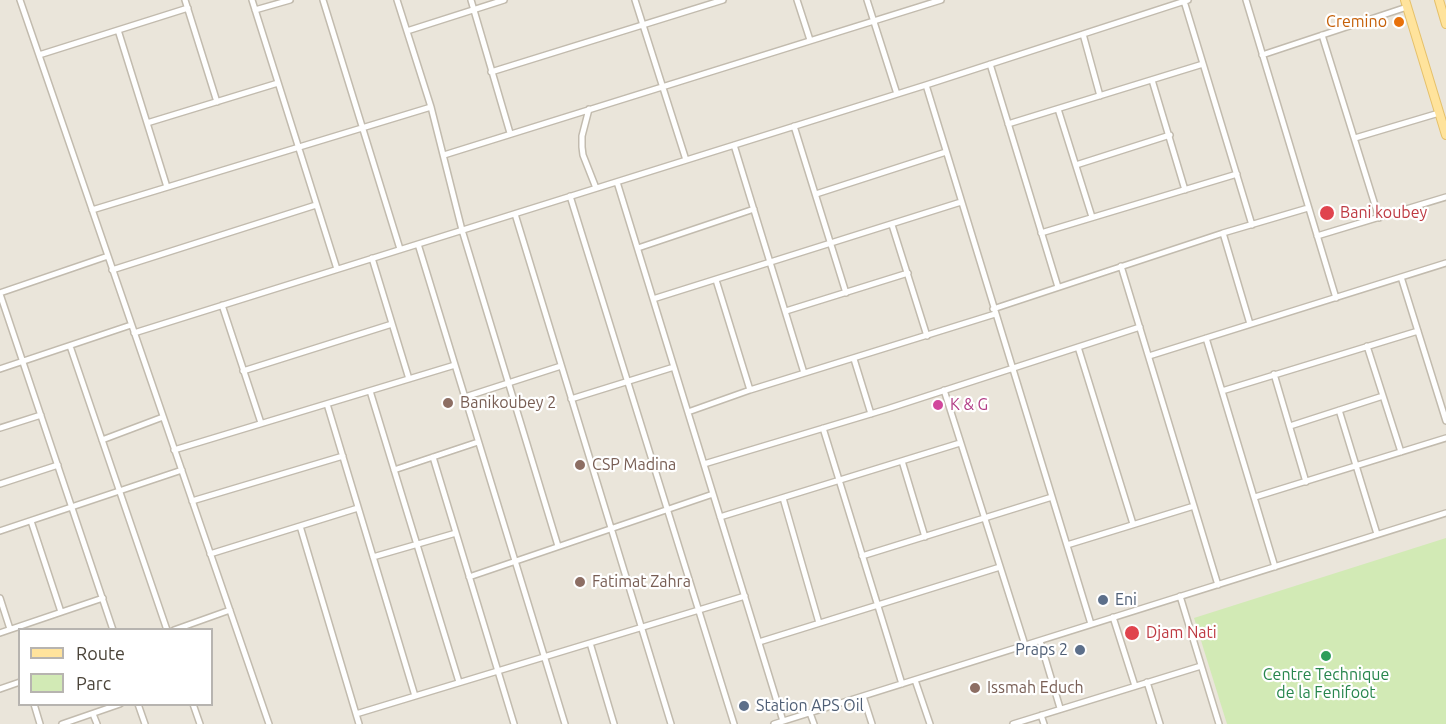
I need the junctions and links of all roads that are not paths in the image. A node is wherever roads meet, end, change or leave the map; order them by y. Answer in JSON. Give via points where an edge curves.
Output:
{"nodes":[{"id":1,"x":20,"y":0,"type":"edge"},
{"id":2,"x":185,"y":0,"type":"edge"},
{"id":3,"x":252,"y":0,"type":"edge"},
{"id":4,"x":290,"y":0,"type":"edge"},
{"id":5,"x":323,"y":0,"type":"edge"},
{"id":6,"x":397,"y":0,"type":"edge"},
{"id":7,"x":471,"y":0,"type":"edge"},
{"id":8,"x":504,"y":0,"type":"edge"},
{"id":9,"x":635,"y":0,"type":"edge"},
{"id":10,"x":723,"y":0,"type":"edge"},
{"id":11,"x":797,"y":0,"type":"edge"},
{"id":12,"x":867,"y":0,"type":"edge"},
{"id":13,"x":940,"y":0,"type":"edge"},
{"id":14,"x":1246,"y":0,"type":"edge"},
{"id":15,"x":1439,"y":0,"type":"edge"},
{"id":16,"x":1186,"y":1,"type":"edge"},
{"id":17,"x":1406,"y":4,"type":"edge"},
{"id":18,"x":188,"y":8,"type":"junction"},
{"id":19,"x":255,"y":10,"type":"junction"},
{"id":20,"x":472,"y":10,"type":"junction"},
{"id":21,"x":1445,"y":18,"type":"edge"},
{"id":22,"x":874,"y":20,"type":"junction"},
{"id":23,"x":643,"y":25,"type":"junction"},
{"id":24,"x":118,"y":30,"type":"junction"},
{"id":25,"x":407,"y":31,"type":"junction"},
{"id":26,"x":1083,"y":34,"type":"junction"},
{"id":27,"x":1322,"y":35,"type":"junction"},
{"id":28,"x":810,"y":40,"type":"junction"},
{"id":29,"x":39,"y":55,"type":"junction"},
{"id":30,"x":1262,"y":55,"type":"junction"},
{"id":31,"x":990,"y":64,"type":"junction"},
{"id":32,"x":1203,"y":64,"type":"junction"},
{"id":33,"x":491,"y":72,"type":"junction"},
{"id":34,"x":1152,"y":80,"type":"junction"},
{"id":35,"x":278,"y":83,"type":"junction"},
{"id":36,"x":926,"y":85,"type":"junction"},
{"id":37,"x":663,"y":86,"type":"junction"},
{"id":38,"x":897,"y":94,"type":"junction"},
{"id":39,"x":1100,"y":96,"type":"junction"},
{"id":40,"x":217,"y":102,"type":"junction"},
{"id":41,"x":431,"y":107,"type":"junction"},
{"id":42,"x":589,"y":109,"type":"junction"},
{"id":43,"x":1058,"y":109,"type":"junction"},
{"id":44,"x":1439,"y":113,"type":"junction"},
{"id":45,"x":147,"y":123,"type":"junction"},
{"id":46,"x":1008,"y":124,"type":"junction"},
{"id":47,"x":794,"y":126,"type":"junction"},
{"id":48,"x":362,"y":128,"type":"junction"},
{"id":49,"x":510,"y":133,"type":"junction"},
{"id":50,"x":1170,"y":135,"type":"junction"},
{"id":51,"x":1446,"y":135,"type":"edge"},
{"id":52,"x":1354,"y":138,"type":"junction"},
{"id":53,"x":734,"y":145,"type":"junction"},
{"id":54,"x":298,"y":147,"type":"junction"},
{"id":55,"x":946,"y":152,"type":"junction"},
{"id":56,"x":444,"y":155,"type":"junction"},
{"id":57,"x":686,"y":160,"type":"junction"},
{"id":58,"x":1076,"y":165,"type":"junction"},
{"id":59,"x":1237,"y":174,"type":"junction"},
{"id":60,"x":617,"y":182,"type":"junction"},
{"id":61,"x":167,"y":187,"type":"junction"},
{"id":62,"x":596,"y":188,"type":"junction"},
{"id":63,"x":1185,"y":190,"type":"junction"},
{"id":64,"x":816,"y":194,"type":"junction"},
{"id":65,"x":570,"y":196,"type":"junction"},
{"id":66,"x":1446,"y":197,"type":"edge"},
{"id":67,"x":962,"y":202,"type":"junction"},
{"id":68,"x":316,"y":206,"type":"junction"},
{"id":69,"x":1308,"y":208,"type":"junction"},
{"id":70,"x":754,"y":209,"type":"junction"},
{"id":71,"x":92,"y":210,"type":"junction"},
{"id":72,"x":515,"y":214,"type":"junction"},
{"id":73,"x":1092,"y":217,"type":"junction"},
{"id":74,"x":1379,"y":218,"type":"junction"},
{"id":75,"x":892,"y":225,"type":"junction"},
{"id":76,"x":1252,"y":225,"type":"junction"},
{"id":77,"x":462,"y":230,"type":"junction"},
{"id":78,"x":1041,"y":233,"type":"junction"},
{"id":79,"x":1223,"y":233,"type":"junction"},
{"id":80,"x":1317,"y":236,"type":"junction"},
{"id":81,"x":418,"y":244,"type":"junction"},
{"id":82,"x":830,"y":244,"type":"junction"},
{"id":83,"x":638,"y":248,"type":"junction"},
{"id":84,"x":400,"y":249,"type":"junction"},
{"id":85,"x":108,"y":256,"type":"junction"},
{"id":86,"x":372,"y":258,"type":"junction"},
{"id":87,"x":770,"y":262,"type":"junction"},
{"id":88,"x":1446,"y":263,"type":"edge"},
{"id":89,"x":1121,"y":266,"type":"junction"},
{"id":90,"x":337,"y":269,"type":"junction"},
{"id":91,"x":112,"y":270,"type":"junction"},
{"id":92,"x":908,"y":273,"type":"junction"},
{"id":93,"x":1401,"y":277,"type":"junction"},
{"id":94,"x":716,"y":280,"type":"junction"},
{"id":95,"x":1058,"y":287,"type":"junction"},
{"id":96,"x":0,"y":293,"type":"edge"},
{"id":97,"x":846,"y":293,"type":"junction"},
{"id":98,"x":1336,"y":298,"type":"junction"},
{"id":99,"x":653,"y":299,"type":"junction"},
{"id":100,"x":222,"y":305,"type":"junction"},
{"id":101,"x":786,"y":311,"type":"junction"},
{"id":102,"x":994,"y":312,"type":"junction"},
{"id":103,"x":392,"y":324,"type":"junction"},
{"id":104,"x":1250,"y":324,"type":"junction"},
{"id":105,"x":131,"y":325,"type":"junction"},
{"id":106,"x":1140,"y":327,"type":"junction"},
{"id":107,"x":1418,"y":331,"type":"junction"},
{"id":108,"x":134,"y":333,"type":"junction"},
{"id":109,"x":927,"y":336,"type":"junction"},
{"id":110,"x":1206,"y":338,"type":"junction"},
{"id":111,"x":70,"y":346,"type":"junction"},
{"id":112,"x":1367,"y":346,"type":"junction"},
{"id":113,"x":1078,"y":347,"type":"junction"},
{"id":114,"x":1149,"y":356,"type":"junction"},
{"id":115,"x":854,"y":359,"type":"junction"},
{"id":116,"x":23,"y":362,"type":"junction"},
{"id":117,"x":455,"y":365,"type":"junction"},
{"id":118,"x":561,"y":366,"type":"junction"},
{"id":119,"x":674,"y":367,"type":"junction"},
{"id":120,"x":0,"y":369,"type":"edge"},
{"id":121,"x":1012,"y":369,"type":"junction"},
{"id":122,"x":243,"y":371,"type":"junction"},
{"id":123,"x":804,"y":373,"type":"junction"},
{"id":124,"x":1274,"y":374,"type":"junction"},
{"id":125,"x":409,"y":379,"type":"junction"},
{"id":126,"x":628,"y":381,"type":"junction"},
{"id":127,"x":508,"y":383,"type":"junction"},
{"id":128,"x":750,"y":390,"type":"junction"},
{"id":129,"x":945,"y":390,"type":"junction"},
{"id":130,"x":370,"y":391,"type":"junction"},
{"id":131,"x":1222,"y":391,"type":"junction"},
{"id":132,"x":1383,"y":396,"type":"junction"},
{"id":133,"x":465,"y":397,"type":"junction"},
{"id":134,"x":571,"y":399,"type":"junction"},
{"id":135,"x":327,"y":404,"type":"junction"},
{"id":136,"x":1339,"y":410,"type":"junction"},
{"id":137,"x":688,"y":412,"type":"junction"},
{"id":138,"x":871,"y":414,"type":"junction"},
{"id":139,"x":41,"y":415,"type":"junction"},
{"id":140,"x":163,"y":417,"type":"junction"},
{"id":141,"x":1446,"y":421,"type":"edge"},
{"id":142,"x":261,"y":423,"type":"junction"},
{"id":143,"x":1290,"y":426,"type":"junction"},
{"id":144,"x":0,"y":428,"type":"edge"},
{"id":145,"x":823,"y":428,"type":"junction"},
{"id":146,"x":1446,"y":438,"type":"edge"},
{"id":147,"x":102,"y":440,"type":"junction"},
{"id":148,"x":478,"y":442,"type":"junction"},
{"id":149,"x":960,"y":443,"type":"junction"},
{"id":150,"x":174,"y":450,"type":"junction"},
{"id":151,"x":1401,"y":452,"type":"junction"},
{"id":152,"x":343,"y":456,"type":"junction"},
{"id":153,"x":433,"y":457,"type":"junction"},
{"id":154,"x":902,"y":461,"type":"junction"},
{"id":155,"x":704,"y":464,"type":"junction"},
{"id":156,"x":58,"y":465,"type":"junction"},
{"id":157,"x":1356,"y":466,"type":"junction"},
{"id":158,"x":182,"y":470,"type":"junction"},
{"id":159,"x":394,"y":470,"type":"junction"},
{"id":160,"x":840,"y":481,"type":"junction"},
{"id":161,"x":1306,"y":482,"type":"junction"},
{"id":162,"x":0,"y":484,"type":"edge"},
{"id":163,"x":120,"y":491,"type":"junction"},
{"id":164,"x":713,"y":494,"type":"junction"},
{"id":165,"x":1052,"y":497,"type":"junction"},
{"id":166,"x":1256,"y":497,"type":"junction"},
{"id":167,"x":783,"y":498,"type":"junction"},
{"id":168,"x":192,"y":501,"type":"junction"},
{"id":169,"x":1194,"y":506,"type":"junction"},
{"id":170,"x":72,"y":507,"type":"junction"},
{"id":171,"x":358,"y":508,"type":"junction"},
{"id":172,"x":667,"y":509,"type":"junction"},
{"id":173,"x":1446,"y":513,"type":"edge"},
{"id":174,"x":720,"y":517,"type":"junction"},
{"id":175,"x":984,"y":518,"type":"junction"},
{"id":176,"x":31,"y":521,"type":"junction"},
{"id":177,"x":1133,"y":525,"type":"junction"},
{"id":178,"x":300,"y":526,"type":"junction"},
{"id":179,"x":612,"y":528,"type":"junction"},
{"id":180,"x":0,"y":531,"type":"edge"},
{"id":181,"x":456,"y":532,"type":"junction"},
{"id":182,"x":1377,"y":534,"type":"junction"},
{"id":183,"x":925,"y":537,"type":"junction"},
{"id":184,"x":417,"y":544,"type":"junction"},
{"id":185,"x":1067,"y":545,"type":"junction"},
{"id":186,"x":558,"y":546,"type":"junction"},
{"id":187,"x":210,"y":554,"type":"junction"},
{"id":188,"x":862,"y":556,"type":"junction"},
{"id":189,"x":373,"y":557,"type":"junction"},
{"id":190,"x":515,"y":561,"type":"junction"},
{"id":191,"x":1000,"y":567,"type":"junction"},
{"id":192,"x":1275,"y":567,"type":"junction"},
{"id":193,"x":469,"y":577,"type":"junction"},
{"id":194,"x":1218,"y":585,"type":"junction"},
{"id":195,"x":745,"y":596,"type":"junction"},
{"id":196,"x":1180,"y":596,"type":"junction"},
{"id":197,"x":0,"y":598,"type":"edge"},
{"id":198,"x":103,"y":598,"type":"junction"},
{"id":199,"x":877,"y":606,"type":"junction"},
{"id":200,"x":230,"y":610,"type":"junction"},
{"id":201,"x":699,"y":610,"type":"junction"},
{"id":202,"x":61,"y":612,"type":"junction"},
{"id":203,"x":1113,"y":617,"type":"junction"},
{"id":204,"x":819,"y":623,"type":"junction"},
{"id":205,"x":1091,"y":624,"type":"junction"},
{"id":206,"x":642,"y":627,"type":"junction"},
{"id":207,"x":112,"y":628,"type":"edge"},
{"id":208,"x":167,"y":628,"type":"edge"},
{"id":209,"x":180,"y":628,"type":"edge"},
{"id":210,"x":10,"y":629,"type":"junction"},
{"id":211,"x":0,"y":633,"type":"edge"},
{"id":212,"x":1040,"y":640,"type":"junction"},
{"id":213,"x":759,"y":642,"type":"junction"},
{"id":214,"x":590,"y":643,"type":"junction"},
{"id":215,"x":1025,"y":645,"type":"junction"},
{"id":216,"x":544,"y":657,"type":"junction"},
{"id":217,"x":1201,"y":666,"type":"junction"},
{"id":218,"x":498,"y":671,"type":"junction"},
{"id":219,"x":915,"y":680,"type":"junction"},
{"id":220,"x":459,"y":682,"type":"junction"},
{"id":221,"x":1147,"y":682,"type":"junction"},
{"id":222,"x":18,"y":683,"type":"edge"},
{"id":223,"x":902,"y":684,"type":"junction"},
{"id":224,"x":1136,"y":686,"type":"junction"},
{"id":225,"x":0,"y":689,"type":"edge"},
{"id":226,"x":415,"y":696,"type":"junction"},
{"id":227,"x":863,"y":696,"type":"junction"},
{"id":228,"x":34,"y":706,"type":"edge"},
{"id":229,"x":117,"y":706,"type":"edge"},
{"id":230,"x":138,"y":706,"type":"edge"},
{"id":231,"x":193,"y":706,"type":"edge"},
{"id":232,"x":1060,"y":708,"type":"junction"},
{"id":233,"x":810,"y":713,"type":"junction"},
{"id":234,"x":93,"y":714,"type":"junction"},
{"id":235,"x":356,"y":714,"type":"junction"},
{"id":236,"x":1041,"y":715,"type":"junction"},
{"id":237,"x":783,"y":721,"type":"junction"},
{"id":238,"x":40,"y":724,"type":"edge"},
{"id":239,"x":62,"y":724,"type":"edge"},
{"id":240,"x":97,"y":724,"type":"edge"},
{"id":241,"x":145,"y":724,"type":"edge"},
{"id":242,"x":200,"y":724,"type":"edge"},
{"id":243,"x":269,"y":724,"type":"edge"},
{"id":244,"x":359,"y":724,"type":"edge"},
{"id":245,"x":514,"y":724,"type":"edge"},
{"id":246,"x":565,"y":724,"type":"edge"},
{"id":247,"x":614,"y":724,"type":"edge"},
{"id":248,"x":671,"y":724,"type":"edge"},
{"id":249,"x":734,"y":724,"type":"edge"},
{"id":250,"x":774,"y":724,"type":"edge"},
{"id":251,"x":814,"y":724,"type":"edge"},
{"id":252,"x":872,"y":724,"type":"edge"},
{"id":253,"x":930,"y":724,"type":"edge"},
{"id":254,"x":1013,"y":724,"type":"edge"},
{"id":255,"x":1044,"y":724,"type":"edge"},
{"id":256,"x":1160,"y":724,"type":"edge"},
{"id":257,"x":1219,"y":724,"type":"edge"}],
"edges":[{"from":1,"to":29,"type":"street"},
{"from":2,"to":18,"type":"street"},
{"from":3,"to":19,"type":"street"},
{"from":4,"to":19,"type":"street"},
{"from":5,"to":48,"type":"street"},
{"from":6,"to":25,"type":"street"},
{"from":7,"to":20,"type":"street"},
{"from":8,"to":20,"type":"street"},
{"from":9,"to":23,"type":"street"},
{"from":10,"to":23,"type":"street"},
{"from":11,"to":28,"type":"street"},
{"from":12,"to":22,"type":"street"},
{"from":13,"to":22,"type":"street"},
{"from":14,"to":30,"type":"street"},
{"from":15,"to":21,"type":"main road"},
{"from":16,"to":26,"type":"street"},
{"from":16,"to":32,"type":"street"},
{"from":17,"to":27,"type":"street"},
{"from":17,"to":44,"type":"main road"},
{"from":18,"to":24,"type":"street"},
{"from":18,"to":40,"type":"street"},
{"from":19,"to":35,"type":"street"},
{"from":20,"to":25,"type":"street"},
{"from":20,"to":33,"type":"street"},
{"from":22,"to":28,"type":"street"},
{"from":22,"to":38,"type":"street"},
{"from":23,"to":33,"type":"street"},
{"from":23,"to":37,"type":"street"},
{"from":24,"to":29,"type":"street"},
{"from":24,"to":45,"type":"street"},
{"from":25,"to":41,"type":"street"},
{"from":26,"to":31,"type":"street"},
{"from":26,"to":39,"type":"street"},
{"from":27,"to":30,"type":"street"},
{"from":27,"to":52,"type":"street"},
{"from":28,"to":37,"type":"street"},
{"from":29,"to":71,"type":"street"},
{"from":30,"to":69,"type":"street"},
{"from":31,"to":36,"type":"street"},
{"from":31,"to":46,"type":"street"},
{"from":32,"to":34,"type":"street"},
{"from":32,"to":59,"type":"street"},
{"from":33,"to":49,"type":"street"},
{"from":34,"to":39,"type":"street"},
{"from":34,"to":50,"type":"street"},
{"from":35,"to":40,"type":"street"},
{"from":35,"to":54,"type":"street"},
{"from":36,"to":38,"type":"street"},
{"from":36,"to":55,"type":"street"},
{"from":37,"to":42,"type":"street"},
{"from":37,"to":57,"type":"street"},
{"from":38,"to":47,"type":"street"},
{"from":39,"to":43,"type":"street"},
{"from":40,"to":45,"type":"street"},
{"from":41,"to":48,"type":"street"},
{"from":41,"to":56,"type":"street"},
{"from":42,"to":49,"type":"street"},
{"from":42,"to":62,"type":"street","via":[[582,147]]},
{"from":43,"to":46,"type":"street"},
{"from":43,"to":58,"type":"street"},
{"from":44,"to":51,"type":"main road"},
{"from":44,"to":52,"type":"street"},
{"from":45,"to":61,"type":"street"},
{"from":46,"to":78,"type":"street"},
{"from":47,"to":53,"type":"street"},
{"from":47,"to":64,"type":"street"},
{"from":48,"to":54,"type":"street"},
{"from":48,"to":84,"type":"street"},
{"from":49,"to":56,"type":"street"},
{"from":50,"to":58,"type":"street"},
{"from":50,"to":63,"type":"street"},
{"from":52,"to":74,"type":"street"},
{"from":53,"to":57,"type":"street"},
{"from":53,"to":70,"type":"street"},
{"from":54,"to":61,"type":"street"},
{"from":54,"to":68,"type":"street"},
{"from":55,"to":64,"type":"street"},
{"from":55,"to":67,"type":"street"},
{"from":56,"to":77,"type":"street"},
{"from":57,"to":60,"type":"street"},
{"from":58,"to":73,"type":"street"},
{"from":59,"to":63,"type":"street"},
{"from":59,"to":76,"type":"street"},
{"from":60,"to":62,"type":"street"},
{"from":60,"to":83,"type":"street"},
{"from":61,"to":71,"type":"street"},
{"from":62,"to":65,"type":"street"},
{"from":63,"to":73,"type":"street"},
{"from":64,"to":82,"type":"street"},
{"from":65,"to":72,"type":"street"},
{"from":65,"to":126,"type":"street"},
{"from":66,"to":74,"type":"street"},
{"from":67,"to":75,"type":"street"},
{"from":67,"to":102,"type":"street"},
{"from":68,"to":90,"type":"street"},
{"from":68,"to":91,"type":"street"},
{"from":69,"to":76,"type":"street"},
{"from":69,"to":80,"type":"street"},
{"from":70,"to":83,"type":"street"},
{"from":70,"to":87,"type":"street"},
{"from":71,"to":85,"type":"street"},
{"from":72,"to":77,"type":"street"},
{"from":72,"to":118,"type":"street"},
{"from":73,"to":78,"type":"street"},
{"from":74,"to":80,"type":"street"},
{"from":75,"to":82,"type":"street"},
{"from":75,"to":92,"type":"street"},
{"from":76,"to":79,"type":"street"},
{"from":77,"to":81,"type":"street"},
{"from":77,"to":127,"type":"street"},
{"from":78,"to":95,"type":"street"},
{"from":79,"to":89,"type":"street"},
{"from":79,"to":104,"type":"street"},
{"from":80,"to":98,"type":"street"},
{"from":81,"to":84,"type":"street"},
{"from":81,"to":117,"type":"street"},
{"from":82,"to":87,"type":"street"},
{"from":82,"to":97,"type":"street"},
{"from":83,"to":99,"type":"street"},
{"from":84,"to":86,"type":"street"},
{"from":85,"to":91,"type":"street"},
{"from":85,"to":96,"type":"street"},
{"from":86,"to":90,"type":"street"},
{"from":86,"to":103,"type":"street"},
{"from":87,"to":94,"type":"street"},
{"from":87,"to":101,"type":"street"},
{"from":88,"to":93,"type":"street"},
{"from":89,"to":95,"type":"street"},
{"from":89,"to":106,"type":"street"},
{"from":90,"to":100,"type":"street"},
{"from":91,"to":105,"type":"street"},
{"from":92,"to":97,"type":"street"},
{"from":92,"to":109,"type":"street"},
{"from":93,"to":98,"type":"street"},
{"from":93,"to":107,"type":"street"},
{"from":94,"to":99,"type":"street"},
{"from":94,"to":128,"type":"street"},
{"from":95,"to":102,"type":"street"},
{"from":96,"to":116,"type":"street"},
{"from":97,"to":101,"type":"street"},
{"from":98,"to":104,"type":"street"},
{"from":99,"to":119,"type":"street"},
{"from":100,"to":108,"type":"street"},
{"from":100,"to":122,"type":"street"},
{"from":101,"to":123,"type":"street"},
{"from":102,"to":109,"type":"street"},
{"from":102,"to":121,"type":"street"},
{"from":103,"to":122,"type":"street"},
{"from":103,"to":125,"type":"street"},
{"from":104,"to":110,"type":"street"},
{"from":105,"to":108,"type":"street"},
{"from":105,"to":111,"type":"street"},
{"from":106,"to":113,"type":"street"},
{"from":106,"to":114,"type":"street"},
{"from":107,"to":112,"type":"street"},
{"from":107,"to":141,"type":"street"},
{"from":108,"to":140,"type":"street"},
{"from":109,"to":115,"type":"street"},
{"from":110,"to":114,"type":"street"},
{"from":110,"to":131,"type":"street"},
{"from":111,"to":116,"type":"street"},
{"from":111,"to":147,"type":"street"},
{"from":112,"to":124,"type":"street"},
{"from":112,"to":132,"type":"street"},
{"from":113,"to":121,"type":"street"},
{"from":113,"to":177,"type":"street"},
{"from":114,"to":169,"type":"street"},
{"from":115,"to":123,"type":"street"},
{"from":115,"to":138,"type":"street"},
{"from":116,"to":120,"type":"street"},
{"from":116,"to":139,"type":"street"},
{"from":117,"to":125,"type":"street"},
{"from":117,"to":133,"type":"street"},
{"from":118,"to":127,"type":"street"},
{"from":118,"to":134,"type":"street"},
{"from":119,"to":126,"type":"street"},
{"from":119,"to":137,"type":"street"},
{"from":121,"to":129,"type":"street"},
{"from":121,"to":165,"type":"street"},
{"from":122,"to":142,"type":"street"},
{"from":123,"to":128,"type":"street"},
{"from":124,"to":131,"type":"street"},
{"from":124,"to":143,"type":"street"},
{"from":125,"to":130,"type":"street"},
{"from":126,"to":134,"type":"street"},
{"from":126,"to":172,"type":"street"},
{"from":127,"to":133,"type":"street"},
{"from":127,"to":186,"type":"street"},
{"from":128,"to":137,"type":"street"},
{"from":129,"to":138,"type":"street"},
{"from":129,"to":149,"type":"street"},
{"from":130,"to":135,"type":"street"},
{"from":130,"to":159,"type":"street"},
{"from":131,"to":166,"type":"street"},
{"from":132,"to":136,"type":"street"},
{"from":132,"to":151,"type":"street"},
{"from":133,"to":148,"type":"street"},
{"from":134,"to":179,"type":"street"},
{"from":135,"to":142,"type":"street"},
{"from":135,"to":152,"type":"street"},
{"from":136,"to":143,"type":"street"},
{"from":136,"to":157,"type":"street"},
{"from":137,"to":155,"type":"street"},
{"from":138,"to":145,"type":"street"},
{"from":139,"to":144,"type":"street"},
{"from":139,"to":156,"type":"street"},
{"from":140,"to":147,"type":"street"},
{"from":140,"to":150,"type":"street"},
{"from":142,"to":150,"type":"street"},
{"from":143,"to":161,"type":"street"},
{"from":145,"to":155,"type":"street"},
{"from":145,"to":160,"type":"street"},
{"from":146,"to":151,"type":"street"},
{"from":147,"to":163,"type":"street"},
{"from":148,"to":153,"type":"street"},
{"from":148,"to":190,"type":"street"},
{"from":149,"to":154,"type":"street"},
{"from":149,"to":175,"type":"street"},
{"from":150,"to":158,"type":"street"},
{"from":151,"to":157,"type":"street"},
{"from":152,"to":168,"type":"street"},
{"from":152,"to":171,"type":"street"},
{"from":153,"to":159,"type":"street"},
{"from":153,"to":181,"type":"street"},
{"from":154,"to":160,"type":"street"},
{"from":154,"to":183,"type":"street"},
{"from":155,"to":164,"type":"street"},
{"from":156,"to":162,"type":"street"},
{"from":156,"to":170,"type":"street"},
{"from":157,"to":161,"type":"street"},
{"from":157,"to":182,"type":"street"},
{"from":158,"to":163,"type":"street"},
{"from":158,"to":168,"type":"street"},
{"from":159,"to":184,"type":"street"},
{"from":160,"to":167,"type":"street"},
{"from":160,"to":188,"type":"street"},
{"from":161,"to":166,"type":"street"},
{"from":163,"to":170,"type":"street"},
{"from":163,"to":208,"type":"street"},
{"from":164,"to":172,"type":"street"},
{"from":164,"to":174,"type":"street"},
{"from":165,"to":175,"type":"street"},
{"from":165,"to":185,"type":"street"},
{"from":166,"to":192,"type":"street"},
{"from":167,"to":174,"type":"street"},
{"from":167,"to":204,"type":"street"},
{"from":168,"to":187,"type":"street"},
{"from":169,"to":177,"type":"street"},
{"from":169,"to":194,"type":"street"},
{"from":170,"to":176,"type":"street"},
{"from":170,"to":198,"type":"street"},
{"from":171,"to":178,"type":"street"},
{"from":171,"to":189,"type":"street"},
{"from":172,"to":179,"type":"street"},
{"from":172,"to":201,"type":"street"},
{"from":173,"to":182,"type":"street"},
{"from":174,"to":195,"type":"street"},
{"from":175,"to":183,"type":"street"},
{"from":175,"to":191,"type":"street"},
{"from":176,"to":180,"type":"street"},
{"from":176,"to":202,"type":"street"},
{"from":177,"to":185,"type":"street"},
{"from":178,"to":187,"type":"street"},
{"from":178,"to":235,"type":"street"},
{"from":179,"to":186,"type":"street"},
{"from":179,"to":206,"type":"street"},
{"from":181,"to":184,"type":"street"},
{"from":181,"to":193,"type":"street"},
{"from":182,"to":192,"type":"street"},
{"from":183,"to":188,"type":"street"},
{"from":184,"to":189,"type":"street"},
{"from":184,"to":220,"type":"street"},
{"from":185,"to":205,"type":"street"},
{"from":186,"to":190,"type":"street"},
{"from":187,"to":200,"type":"street"},
{"from":188,"to":199,"type":"street"},
{"from":189,"to":226,"type":"street"},
{"from":190,"to":193,"type":"street"},
{"from":190,"to":216,"type":"street"},
{"from":191,"to":199,"type":"street"},
{"from":191,"to":215,"type":"street"},
{"from":192,"to":194,"type":"street"},
{"from":193,"to":218,"type":"street"},
{"from":194,"to":196,"type":"street"},
{"from":195,"to":201,"type":"street"},
{"from":195,"to":213,"type":"street"},
{"from":196,"to":203,"type":"street"},
{"from":196,"to":217,"type":"street"},
{"from":197,"to":210,"type":"street"},
{"from":198,"to":202,"type":"street"},
{"from":198,"to":207,"type":"street"},
{"from":199,"to":204,"type":"street"},
{"from":199,"to":223,"type":"street"},
{"from":200,"to":209,"type":"street"},
{"from":200,"to":243,"type":"street"},
{"from":201,"to":206,"type":"street"},
{"from":201,"to":249,"type":"street"},
{"from":202,"to":210,"type":"street"},
{"from":203,"to":205,"type":"street"},
{"from":203,"to":224,"type":"street"},
{"from":204,"to":213,"type":"street"},
{"from":205,"to":212,"type":"street"},
{"from":206,"to":214,"type":"street"},
{"from":206,"to":248,"type":"street"},
{"from":210,"to":211,"type":"street"},
{"from":212,"to":215,"type":"street"},
{"from":212,"to":232,"type":"street"},
{"from":213,"to":237,"type":"street"},
{"from":214,"to":216,"type":"street"},
{"from":214,"to":247,"type":"street"},
{"from":215,"to":219,"type":"street"},
{"from":216,"to":218,"type":"street"},
{"from":216,"to":246,"type":"street"},
{"from":217,"to":221,"type":"street"},
{"from":217,"to":257,"type":"street"},
{"from":218,"to":220,"type":"street"},
{"from":218,"to":245,"type":"street"},
{"from":219,"to":223,"type":"street"},
{"from":219,"to":253,"type":"street"},
{"from":220,"to":226,"type":"street"},
{"from":221,"to":224,"type":"street"},
{"from":221,"to":256,"type":"street"},
{"from":222,"to":225,"type":"street"},
{"from":223,"to":227,"type":"street"},
{"from":224,"to":232,"type":"street"},
{"from":226,"to":235,"type":"street"},
{"from":227,"to":233,"type":"street"},
{"from":227,"to":252,"type":"street"},
{"from":228,"to":238,"type":"street"},
{"from":229,"to":234,"type":"street"},
{"from":230,"to":241,"type":"street"},
{"from":231,"to":242,"type":"street"},
{"from":232,"to":236,"type":"street"},
{"from":233,"to":237,"type":"street"},
{"from":233,"to":251,"type":"street"},
{"from":234,"to":239,"type":"street"},
{"from":234,"to":240,"type":"street"},
{"from":235,"to":244,"type":"street"},
{"from":236,"to":254,"type":"street"},
{"from":236,"to":255,"type":"street"},
{"from":237,"to":250,"type":"street"}]}
